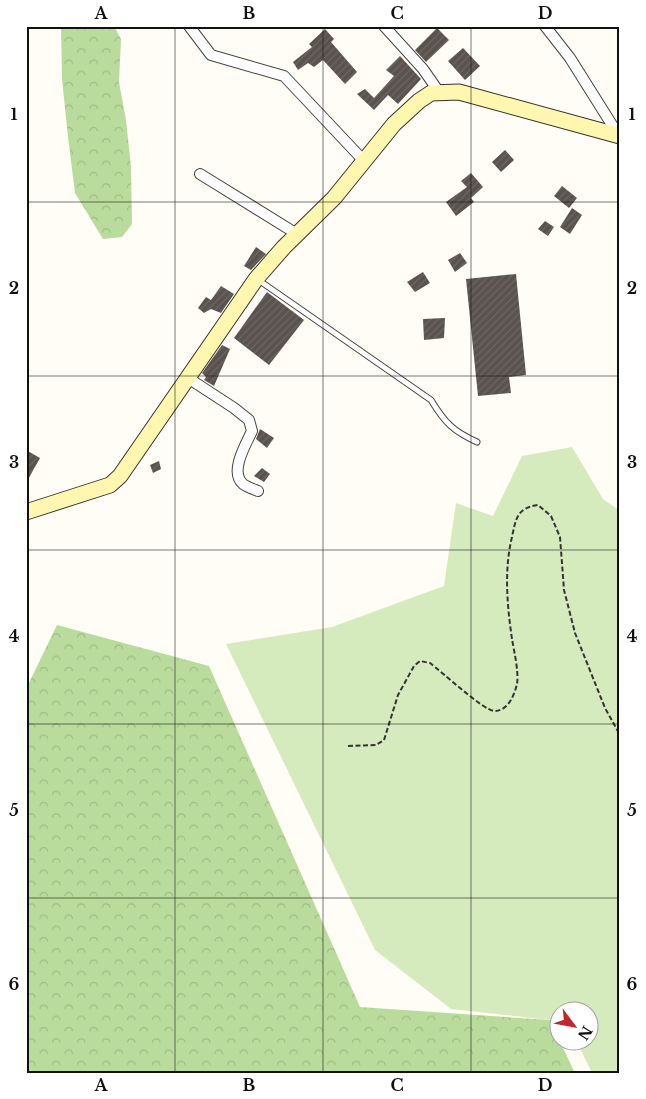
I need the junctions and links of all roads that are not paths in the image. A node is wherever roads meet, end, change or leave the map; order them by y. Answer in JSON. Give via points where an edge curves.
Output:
{"nodes":[{"id":1,"x":189,"y":26,"type":"edge"},
{"id":2,"x":384,"y":26,"type":"edge"},
{"id":3,"x":545,"y":26,"type":"edge"},
{"id":4,"x":439,"y":92,"type":"junction"},
{"id":5,"x":619,"y":136,"type":"edge"},
{"id":6,"x":364,"y":161,"type":"junction"},
{"id":7,"x":200,"y":174,"type":"dead end"},
{"id":8,"x":297,"y":234,"type":"junction"},
{"id":9,"x":256,"y":279,"type":"junction"},
{"id":10,"x":188,"y":378,"type":"junction"},
{"id":11,"x":477,"y":442,"type":"dead end"},
{"id":12,"x":258,"y":491,"type":"dead end"},
{"id":13,"x":26,"y":512,"type":"edge"}],
"edges":[{"from":1,"to":6,"type":"street","via":[[211,55],[284,76]]},
{"from":2,"to":4,"type":"street"},
{"from":3,"to":5,"type":"street","via":[[570,58]]},
{"from":4,"to":5,"type":"street","via":[[459,92]]},
{"from":4,"to":6,"type":"street","via":[[419,101],[394,124]]},
{"from":6,"to":8,"type":"street","via":[[334,198]]},
{"from":7,"to":8,"type":"street"},
{"from":8,"to":9,"type":"street"},
{"from":9,"to":10,"type":"street"},
{"from":9,"to":11,"type":"lane","via":[[431,400],[458,434]]},
{"from":10,"to":12,"type":"street","via":[[249,420],[252,431],[241,453],[237,474],[242,483]]},
{"from":10,"to":13,"type":"street","via":[[120,476],[110,485]]}]}
